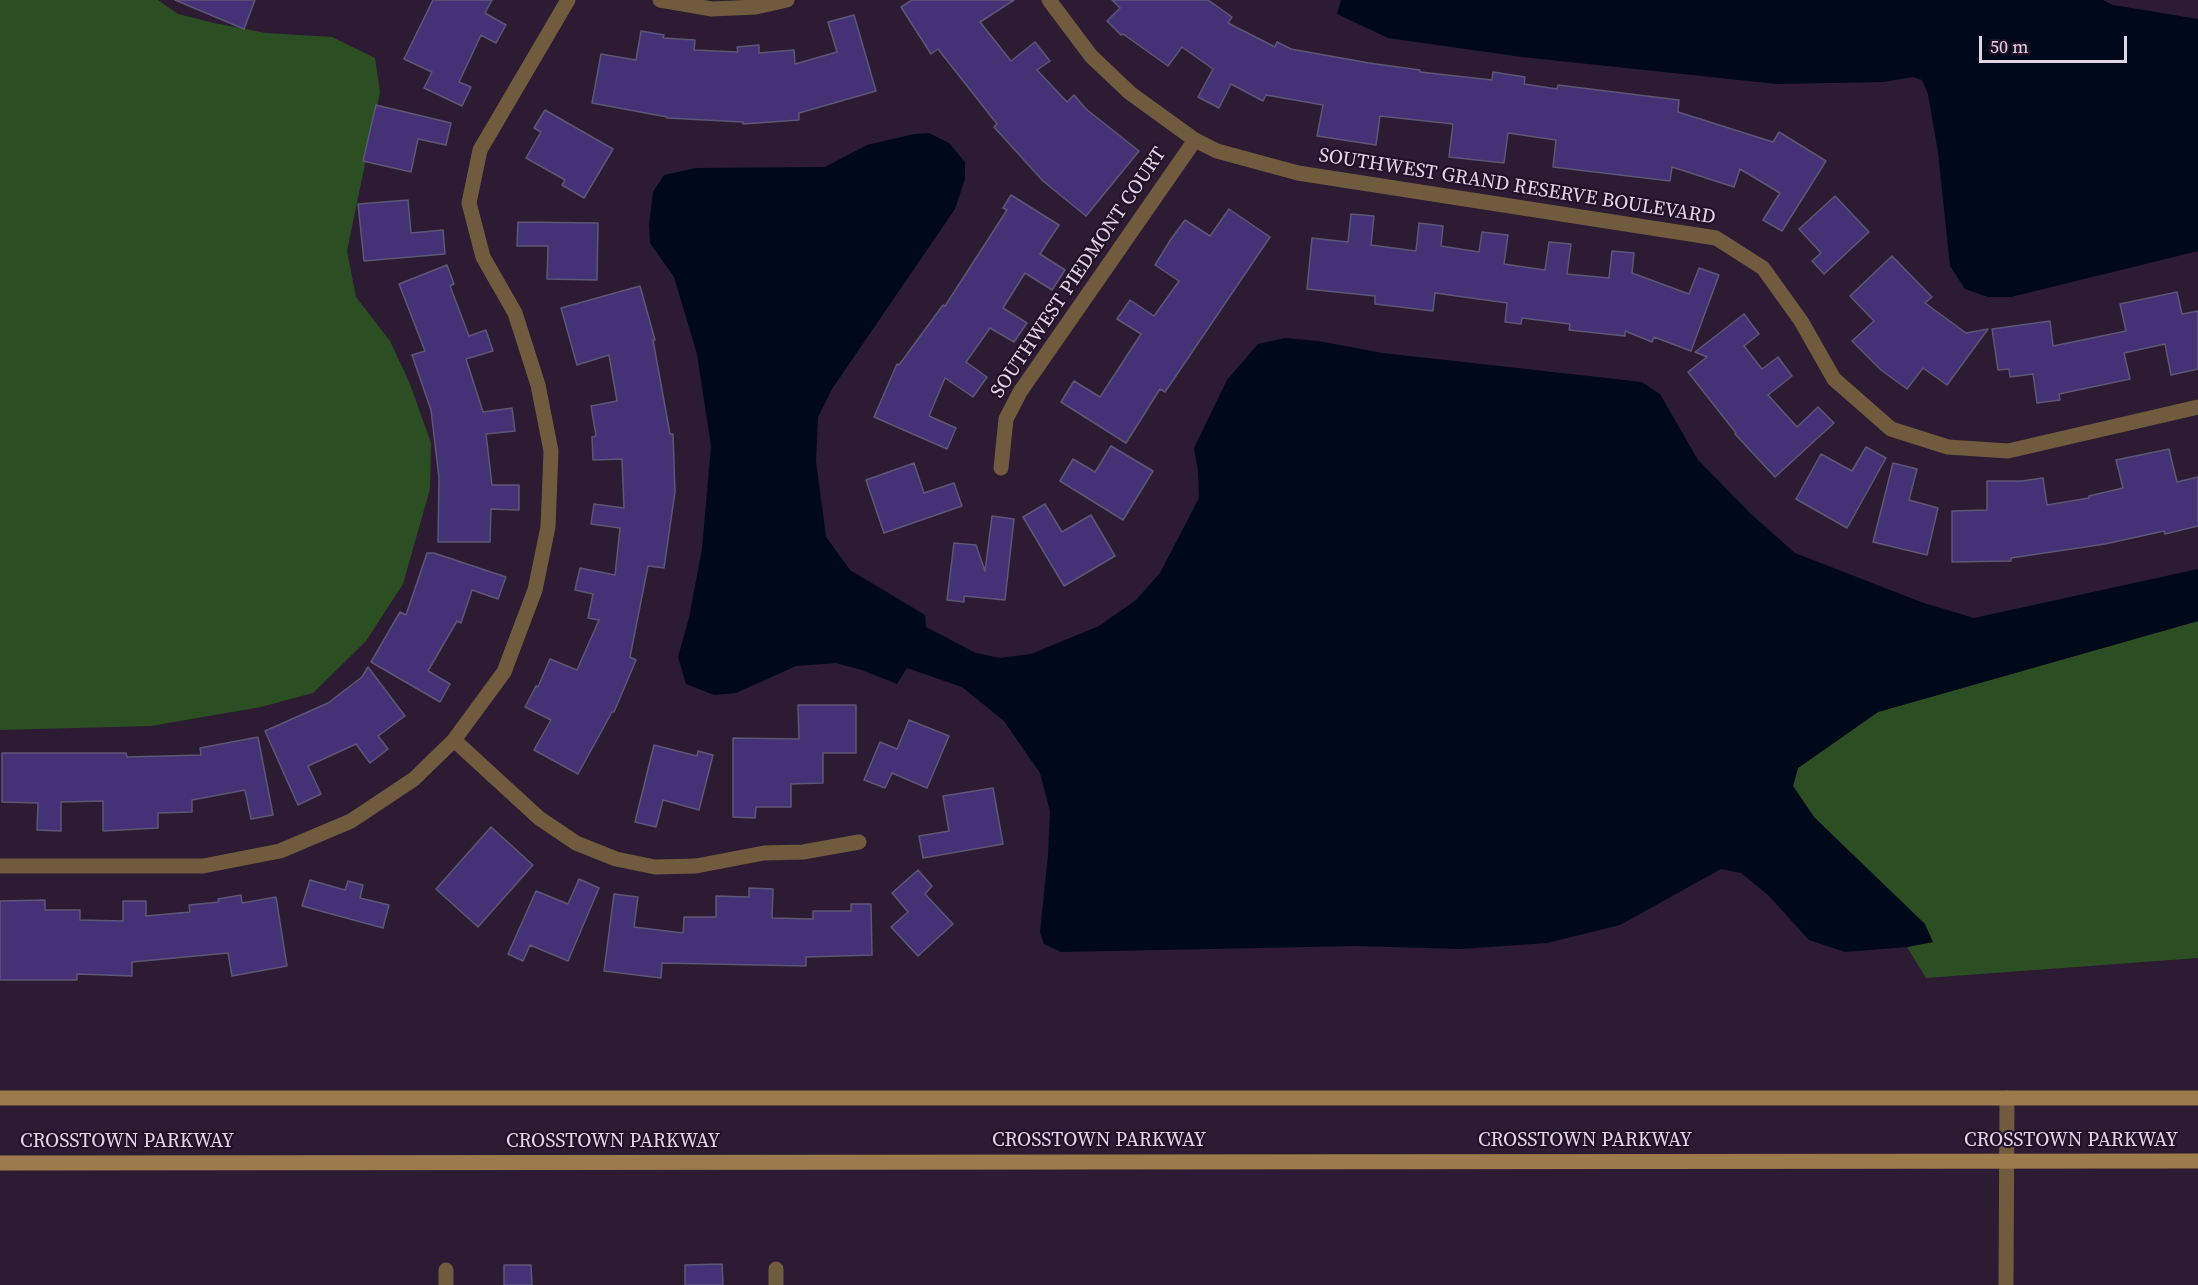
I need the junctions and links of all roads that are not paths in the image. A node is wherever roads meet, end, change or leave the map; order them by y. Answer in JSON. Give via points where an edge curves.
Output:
{"nodes":[{"id":1,"x":568,"y":0,"type":"edge"},
{"id":2,"x":660,"y":0,"type":"edge"},
{"id":3,"x":787,"y":0,"type":"edge"},
{"id":4,"x":1048,"y":0,"type":"edge"},
{"id":5,"x":1195,"y":141,"type":"junction"},
{"id":6,"x":2198,"y":407,"type":"edge"},
{"id":7,"x":1001,"y":468,"type":"dead end"},
{"id":8,"x":454,"y":740,"type":"junction"},
{"id":9,"x":860,"y":842,"type":"dead end"},
{"id":10,"x":0,"y":866,"type":"edge"},
{"id":11,"x":0,"y":1098,"type":"edge"},
{"id":12,"x":2007,"y":1098,"type":"junction"},
{"id":13,"x":2198,"y":1098,"type":"edge"},
{"id":14,"x":2198,"y":1161,"type":"edge"},
{"id":15,"x":2007,"y":1162,"type":"junction"},
{"id":16,"x":0,"y":1163,"type":"edge"},
{"id":17,"x":777,"y":1269,"type":"dead end"},
{"id":18,"x":776,"y":1285,"type":"edge"},
{"id":19,"x":2006,"y":1285,"type":"edge"}],
"edges":[{"from":1,"to":8,"type":"street","via":[[480,150],[469,203],[483,257],[515,313],[538,386],[551,451],[548,527],[535,590],[504,672]]},
{"from":2,"to":3,"type":"street","via":[[712,9],[756,7]]},
{"from":4,"to":5,"type":"street","name":"SOUTHWEST GRAND RESERVE BOULEVARD","via":[[1091,56],[1130,93]]},
{"from":5,"to":6,"type":"street","name":"SOUTHWEST GRAND RESERVE BOULEVARD","via":[[1217,151],[1298,173],[1716,238],[1763,268],[1801,321],[1834,379],[1891,429],[1948,447],[2008,451]]},
{"from":5,"to":7,"type":"street","name":"SOUTHWEST PIEDMONT COURT","via":[[1020,392],[1006,419]]},
{"from":8,"to":9,"type":"street","via":[[539,818],[576,843],[616,859],[655,867],[696,866],[764,853],[803,852]]},
{"from":8,"to":10,"type":"street","via":[[414,779],[351,822],[280,851],[203,866]]},
{"from":11,"to":12,"type":"main road"},
{"from":12,"to":13,"type":"main road"},
{"from":12,"to":15,"type":"street"},
{"from":14,"to":15,"type":"main road","name":"CROSSTOWN PARKWAY"},
{"from":15,"to":16,"type":"main road","name":"CROSSTOWN PARKWAY"},
{"from":15,"to":19,"type":"street"},
{"from":17,"to":18,"type":"street"}]}
